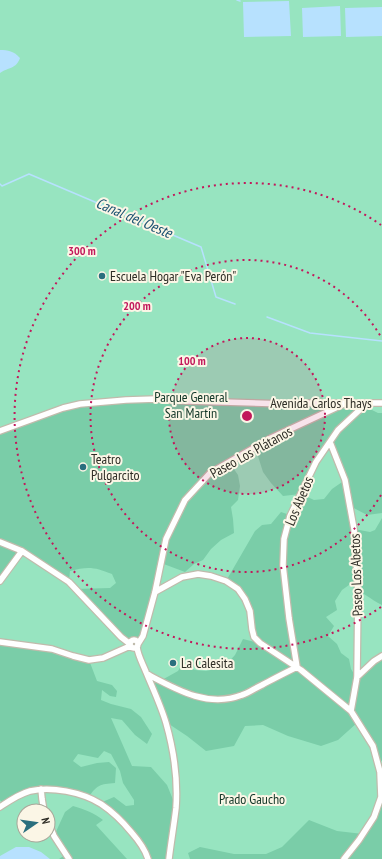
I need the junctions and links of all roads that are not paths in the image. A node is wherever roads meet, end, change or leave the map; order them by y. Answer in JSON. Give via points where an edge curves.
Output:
{"nodes":[{"id":1,"x":346,"y":403,"type":"junction"},
{"id":2,"x":367,"y":403,"type":"junction"},
{"id":3,"x":382,"y":403,"type":"edge"},
{"id":4,"x":0,"y":431,"type":"edge"},
{"id":5,"x":330,"y":442,"type":"junction"},
{"id":6,"x":0,"y":542,"type":"edge"},
{"id":7,"x":22,"y":551,"type":"junction"},
{"id":8,"x":0,"y":581,"type":"edge"},
{"id":9,"x":155,"y":592,"type":"junction"},
{"id":10,"x":0,"y":642,"type":"edge"},
{"id":11,"x":134,"y":646,"type":"junction"},
{"id":12,"x":382,"y":656,"type":"edge"},
{"id":13,"x":297,"y":667,"type":"junction"},
{"id":14,"x":147,"y":674,"type":"junction"},
{"id":15,"x":357,"y":677,"type":"junction"},
{"id":16,"x":351,"y":711,"type":"junction"},
{"id":17,"x":41,"y":789,"type":"junction"},
{"id":18,"x":43,"y":803,"type":"edge"},
{"id":19,"x":0,"y":807,"type":"edge"},
{"id":20,"x":56,"y":839,"type":"edge"},
{"id":21,"x":170,"y":845,"type":"junction"},
{"id":22,"x":149,"y":858,"type":"edge"},
{"id":23,"x":69,"y":859,"type":"edge"},
{"id":24,"x":165,"y":859,"type":"edge"},
{"id":25,"x":169,"y":859,"type":"edge"},
{"id":26,"x":344,"y":859,"type":"edge"}],
"edges":[{"from":1,"to":2,"type":"street","name":"Avenida Carlos Thays"},
{"from":1,"to":4,"type":"street","name":"Avenida Carlos Thays","via":[[126,400],[80,404]]},
{"from":1,"to":9,"type":"street","name":"Paseo Los Plátanos","via":[[271,438],[210,473],[185,500],[166,539]]},
{"from":2,"to":3,"type":"street","name":"Avenida Carlos Thays"},
{"from":2,"to":5,"type":"street","name":"Los Abetos","via":[[338,430]]},
{"from":5,"to":13,"type":"street","name":"Los Abetos","via":[[316,462],[290,516],[284,538],[283,565]]},
{"from":5,"to":15,"type":"street","name":"Paseo Los Abetos","via":[[345,480],[354,529],[358,590]]},
{"from":6,"to":7,"type":"street"},
{"from":7,"to":8,"type":"street"},
{"from":7,"to":11,"type":"street","via":[[69,582],[122,638]]},
{"from":9,"to":11,"type":"street","name":"Paseo Los Plátanos","via":[[143,636]]},
{"from":9,"to":13,"type":"street","via":[[182,577],[198,574],[226,581],[238,589],[246,599],[254,637]]},
{"from":10,"to":11,"type":"street","via":[[52,650],[89,660],[103,658]]},
{"from":11,"to":14,"type":"street"},
{"from":12,"to":15,"type":"street"},
{"from":13,"to":14,"type":"street","via":[[244,694],[218,700],[188,694]]},
{"from":13,"to":16,"type":"street"},
{"from":14,"to":21,"type":"street","via":[[166,722],[175,762],[176,807]]},
{"from":15,"to":16,"type":"street","name":"Paseo Los Abetos"},
{"from":16,"to":26,"type":"street","via":[[373,746],[380,772],[380,797],[374,817]]},
{"from":17,"to":18,"type":"street"},
{"from":17,"to":19,"type":"street","via":[[28,791]]},
{"from":17,"to":22,"type":"street","via":[[65,791],[100,803],[125,824]]},
{"from":20,"to":23,"type":"street"},
{"from":21,"to":24,"type":"street"},
{"from":21,"to":25,"type":"street"}]}
